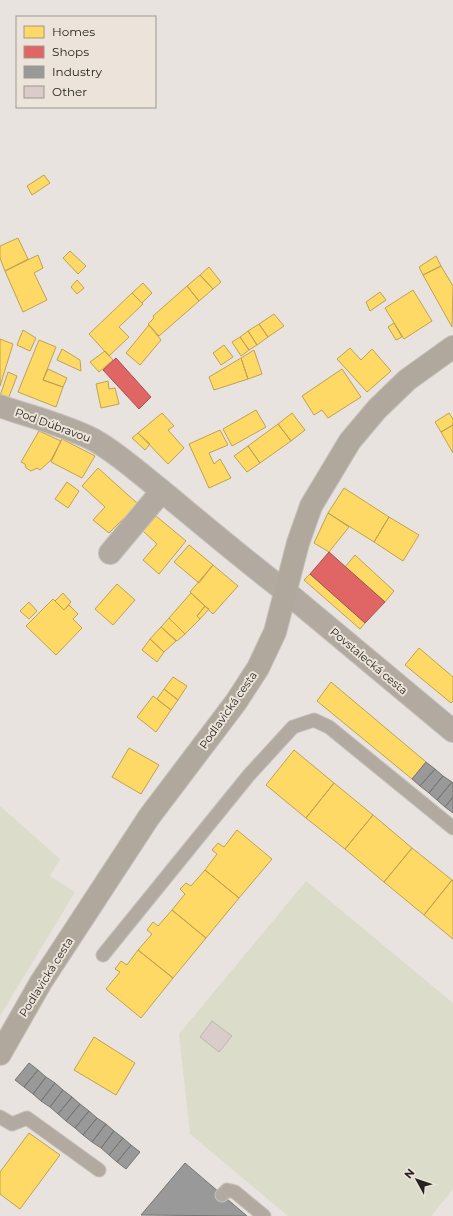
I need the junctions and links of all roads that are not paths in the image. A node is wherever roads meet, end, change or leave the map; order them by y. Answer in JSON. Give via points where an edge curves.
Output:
{"nodes":[{"id":1,"x":453,"y":348,"type":"edge"},
{"id":2,"x":0,"y":406,"type":"edge"},
{"id":3,"x":162,"y":491,"type":"junction"},
{"id":4,"x":110,"y":553,"type":"dead end"},
{"id":5,"x":285,"y":591,"type":"junction"},
{"id":6,"x":453,"y":731,"type":"edge"},
{"id":7,"x":453,"y":828,"type":"edge"},
{"id":8,"x":103,"y":955,"type":"dead end"},
{"id":9,"x":0,"y":1054,"type":"edge"},
{"id":10,"x":0,"y":1117,"type":"edge"},
{"id":11,"x":99,"y":1170,"type":"dead end"},
{"id":12,"x":222,"y":1195,"type":"dead end"},
{"id":13,"x":264,"y":1216,"type":"edge"}],
"edges":[{"from":1,"to":5,"type":"main road","name":"Podlavická cesta","via":[[407,380],[377,409],[350,441],[311,506]]},
{"from":2,"to":3,"type":"street","name":"Pod Dúbravou","via":[[74,431],[95,441]]},
{"from":3,"to":4,"type":"street"},
{"from":3,"to":5,"type":"street","name":"Pod Dúbravou"},
{"from":5,"to":6,"type":"street","name":"Povstalecká cesta"},
{"from":5,"to":9,"type":"main road","name":"Podlavická cesta","via":[[275,632],[258,668],[236,702],[145,823],[41,982]]},
{"from":7,"to":8,"type":"lane","via":[[329,727],[314,720],[304,723],[293,727],[249,775]]},
{"from":10,"to":11,"type":"lane","via":[[12,1124],[27,1118]]},
{"from":12,"to":13,"type":"lane","via":[[227,1190],[235,1192]]}]}
